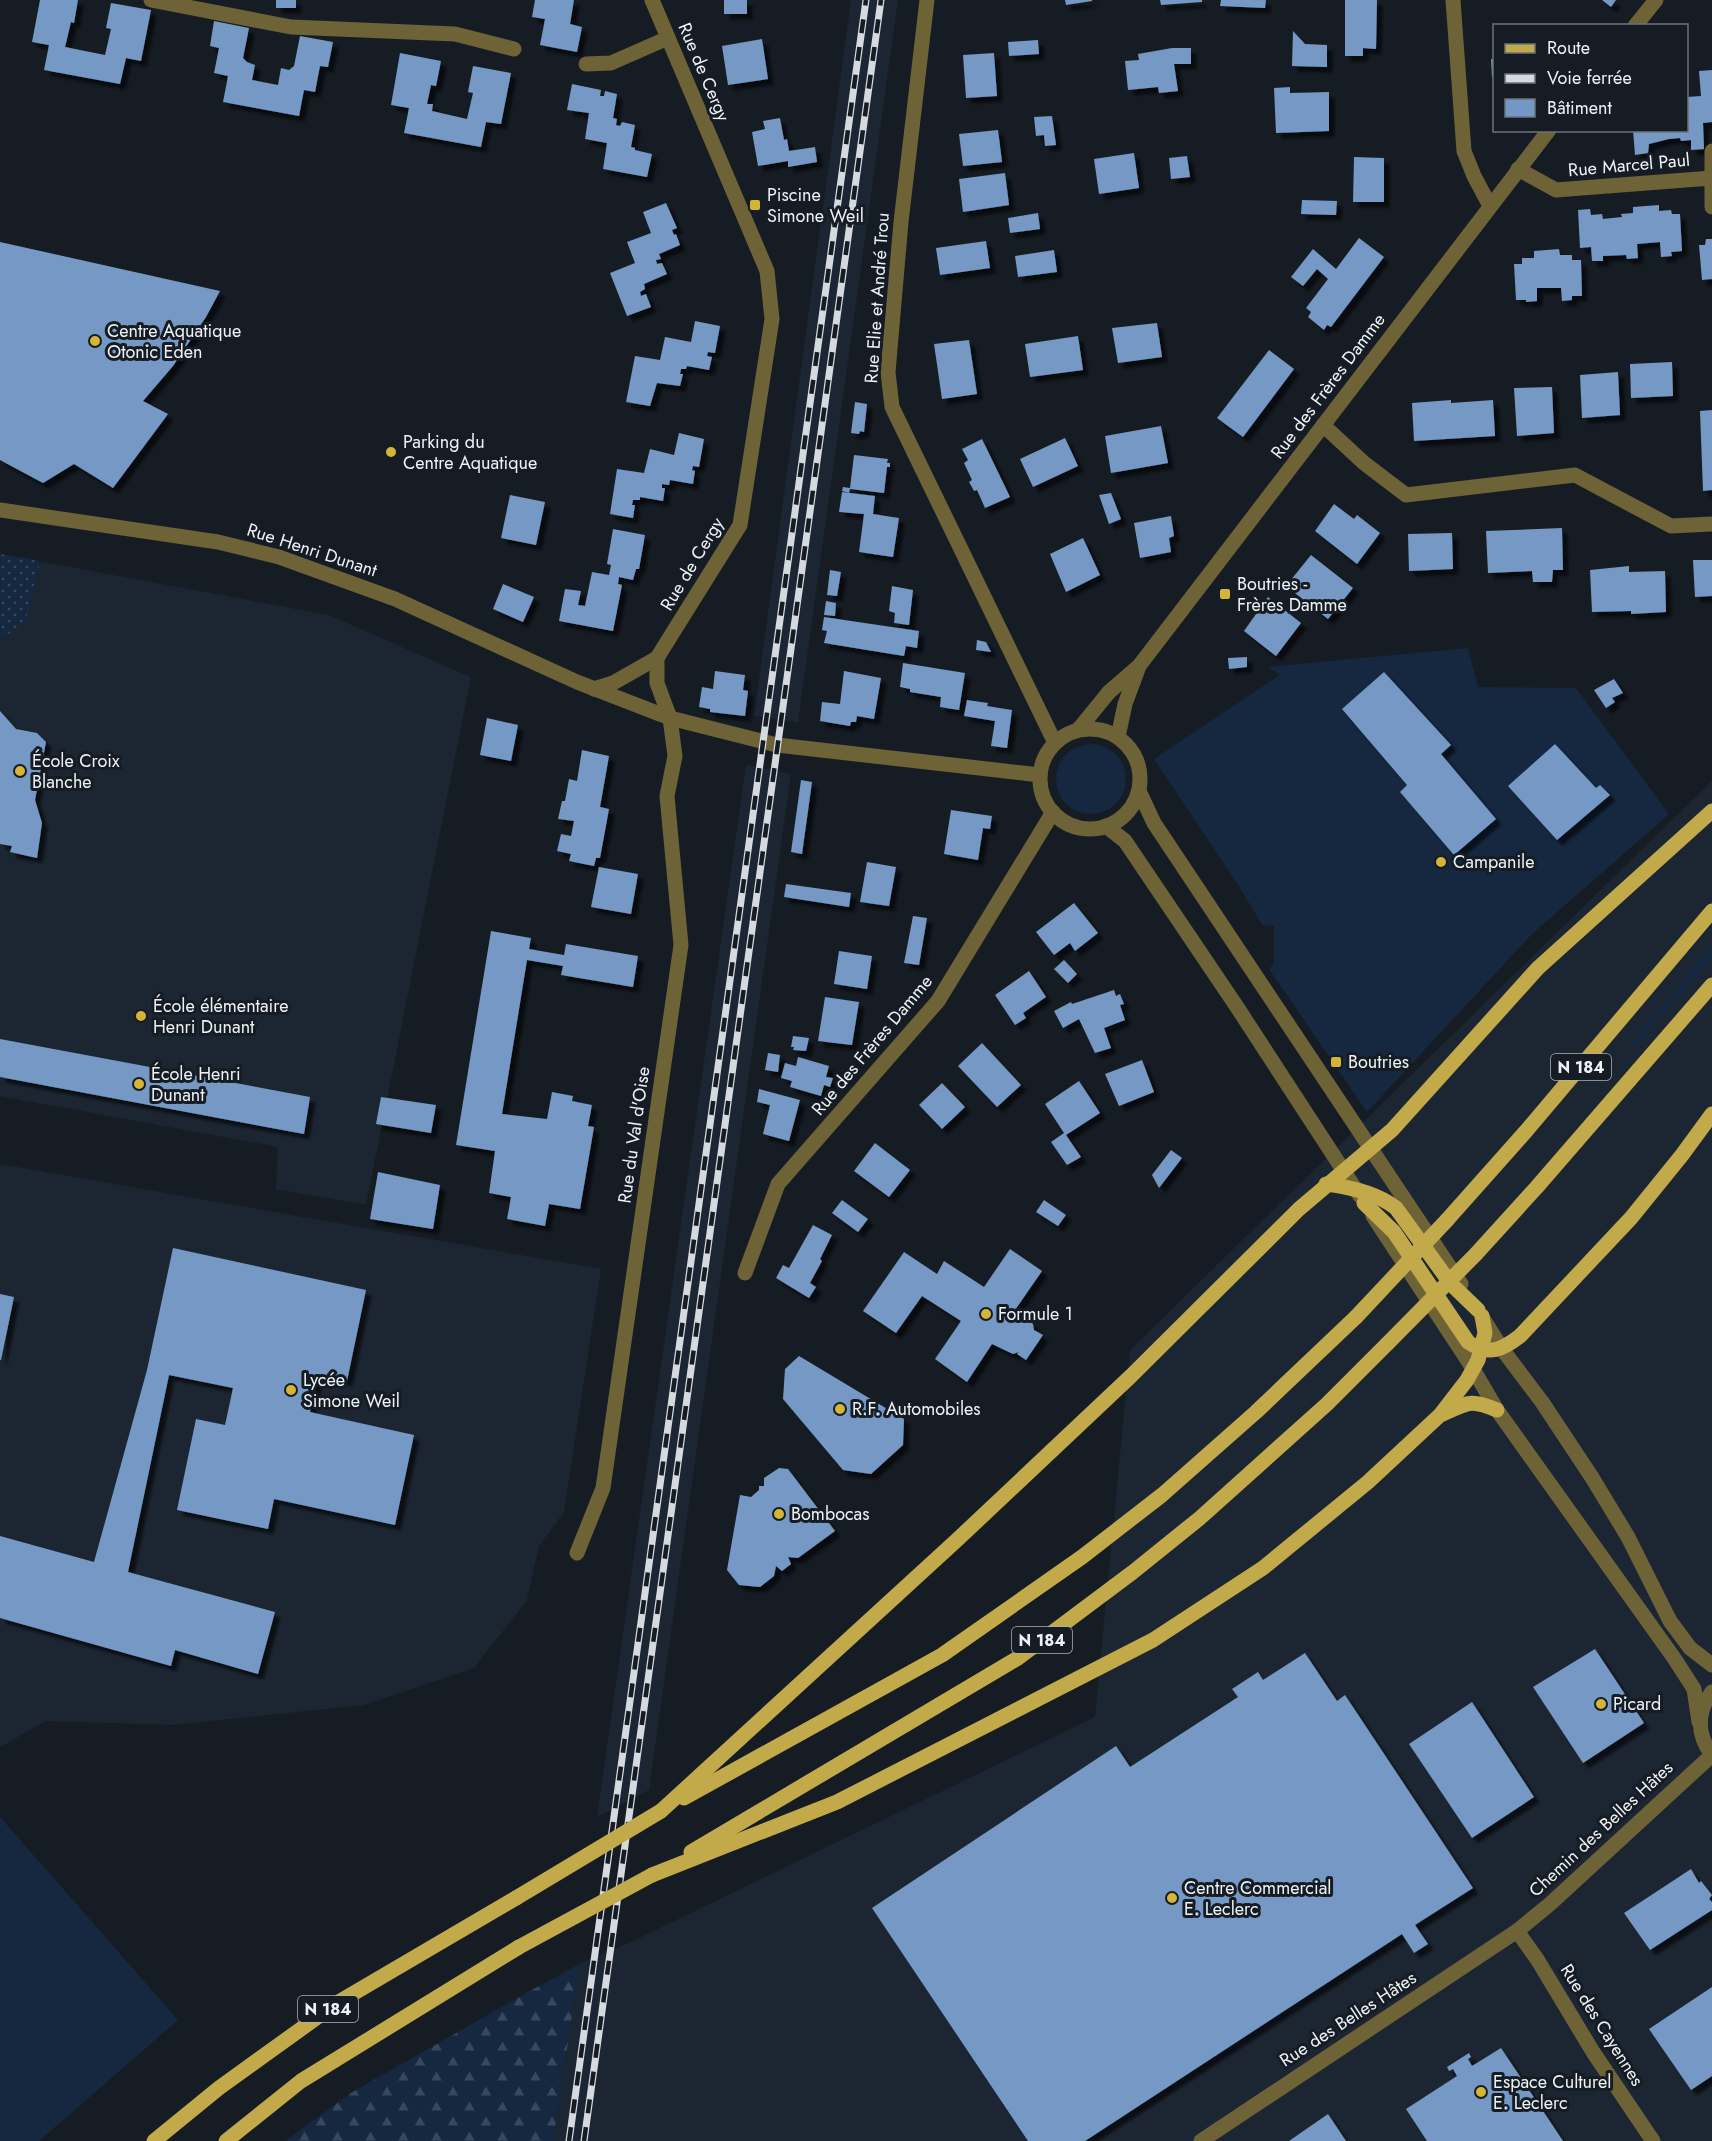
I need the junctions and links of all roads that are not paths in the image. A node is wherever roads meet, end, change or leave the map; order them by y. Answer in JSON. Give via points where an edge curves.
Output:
{"nodes":[{"id":1,"x":151,"y":0,"type":"edge"},
{"id":2,"x":652,"y":0,"type":"edge"},
{"id":3,"x":927,"y":0,"type":"edge"},
{"id":4,"x":1453,"y":0,"type":"edge"},
{"id":5,"x":1656,"y":0,"type":"edge"},
{"id":6,"x":1637,"y":24,"type":"edge"},
{"id":7,"x":668,"y":38,"type":"junction"},
{"id":8,"x":514,"y":49,"type":"dead end"},
{"id":9,"x":586,"y":64,"type":"dead end"},
{"id":10,"x":1547,"y":132,"type":"edge"},
{"id":11,"x":1712,"y":151,"type":"edge"},
{"id":12,"x":1518,"y":169,"type":"junction"},
{"id":13,"x":1712,"y":178,"type":"edge"},
{"id":14,"x":1490,"y":206,"type":"junction"},
{"id":15,"x":1712,"y":207,"type":"edge"},
{"id":16,"x":1323,"y":425,"type":"junction"},
{"id":17,"x":0,"y":510,"type":"edge"},
{"id":18,"x":1712,"y":524,"type":"edge"},
{"id":19,"x":657,"y":658,"type":"junction"},
{"id":20,"x":1139,"y":666,"type":"junction"},
{"id":21,"x":594,"y":689,"type":"junction"},
{"id":22,"x":670,"y":718,"type":"junction"},
{"id":23,"x":1078,"y":730,"type":"junction"},
{"id":24,"x":1118,"y":737,"type":"junction"},
{"id":25,"x":1055,"y":743,"type":"junction"},
{"id":26,"x":1040,"y":775,"type":"junction"},
{"id":27,"x":1139,"y":791,"type":"junction"},
{"id":28,"x":1712,"y":811,"type":"edge"},
{"id":29,"x":1053,"y":812,"type":"junction"},
{"id":30,"x":1106,"y":826,"type":"junction"},
{"id":31,"x":1712,"y":911,"type":"edge"},
{"id":32,"x":1712,"y":985,"type":"edge"},
{"id":33,"x":1712,"y":1114,"type":"edge"},
{"id":34,"x":1371,"y":1148,"type":"junction"},
{"id":35,"x":1343,"y":1170,"type":"junction"},
{"id":36,"x":1326,"y":1184,"type":"junction"},
{"id":37,"x":1360,"y":1197,"type":"junction"},
{"id":38,"x":745,"y":1273,"type":"dead end"},
{"id":39,"x":1480,"y":1313,"type":"junction"},
{"id":40,"x":1482,"y":1348,"type":"junction"},
{"id":41,"x":1502,"y":1349,"type":"junction"},
{"id":42,"x":1474,"y":1370,"type":"junction"},
{"id":43,"x":1497,"y":1410,"type":"junction"},
{"id":44,"x":1440,"y":1415,"type":"junction"},
{"id":45,"x":577,"y":1553,"type":"dead end"},
{"id":46,"x":1712,"y":1665,"type":"edge"},
{"id":47,"x":1712,"y":1692,"type":"edge"},
{"id":48,"x":1700,"y":1722,"type":"junction"},
{"id":49,"x":1712,"y":1755,"type":"edge"},
{"id":50,"x":661,"y":1811,"type":"junction"},
{"id":51,"x":652,"y":1875,"type":"junction"},
{"id":52,"x":1517,"y":1931,"type":"junction"},
{"id":53,"x":154,"y":2141,"type":"edge"},
{"id":54,"x":226,"y":2141,"type":"edge"},
{"id":55,"x":1201,"y":2141,"type":"edge"},
{"id":56,"x":1653,"y":2141,"type":"edge"}],
"edges":[{"from":1,"to":8,"type":"street","via":[[291,27],[455,34]]},
{"from":2,"to":7,"type":"street","name":"Rue de Cergy"},
{"from":3,"to":25,"type":"street","name":"Rue Elie et André Trou","via":[[888,372],[892,407]]},
{"from":4,"to":14,"type":"street","via":[[1464,152]]},
{"from":5,"to":6,"type":"street"},
{"from":7,"to":9,"type":"street","via":[[611,63]]},
{"from":7,"to":19,"type":"street","name":"Rue de Cergy","via":[[767,271],[772,319],[740,525]]},
{"from":10,"to":12,"type":"street","name":"Rue des Frères Damme"},
{"from":11,"to":13,"type":"street","name":"Rue Marcel Paul"},
{"from":12,"to":13,"type":"street","name":"Rue Marcel Paul","via":[[1556,190]]},
{"from":12,"to":14,"type":"street","name":"Rue des Frères Damme"},
{"from":13,"to":15,"type":"street","name":"Rue Marcel Paul"},
{"from":14,"to":16,"type":"street","name":"Rue des Frères Damme"},
{"from":16,"to":18,"type":"street","via":[[1406,495],[1575,475],[1671,526]]},
{"from":16,"to":20,"type":"street","name":"Rue des Frères Damme"},
{"from":17,"to":21,"type":"street","name":"Rue Henri Dunant","via":[[218,542],[279,557],[395,599]]},
{"from":19,"to":21,"type":"street","via":[[613,683]]},
{"from":19,"to":22,"type":"street","via":[[657,683]]},
{"from":20,"to":23,"type":"street","name":"Rue des Frères Damme","via":[[1109,692]]},
{"from":20,"to":24,"type":"street","name":"Rue des Frères Damme"},
{"from":21,"to":22,"type":"street","name":"Rue Henri Dunant"},
{"from":22,"to":26,"type":"street","via":[[777,745]]},
{"from":22,"to":45,"type":"street","name":"Rue du Val d'Oise","via":[[675,756],[667,796],[681,945],[603,1488]]},
{"from":23,"to":24,"type":"street","via":[[1092,728]]},
{"from":23,"to":25,"type":"street","name":"Rue des Frères Damme"},
{"from":24,"to":27,"type":"street","via":[[1137,760]]},
{"from":25,"to":26,"type":"street"},
{"from":26,"to":29,"type":"street","via":[[1041,788]]},
{"from":27,"to":30,"type":"street","via":[[1121,819]]},
{"from":27,"to":34,"type":"street","via":[[1154,823]]},
{"from":28,"to":34,"type":"main road","via":[[1538,968],[1392,1130]]},
{"from":29,"to":30,"type":"street","via":[[1077,827]]},
{"from":29,"to":38,"type":"street","name":"Rue des Frères Damme","via":[[938,1001],[778,1184]]},
{"from":30,"to":35,"type":"street","via":[[1125,841]]},
{"from":31,"to":50,"type":"main road","number":"N 184","bridge":true,"via":[[1447,1220],[1356,1317],[1177,1482],[1082,1557],[942,1655]]},
{"from":32,"to":51,"type":"main road","number":"N 184","bridge":true,"via":[[1476,1254],[1327,1404],[1200,1518],[1017,1658]]},
{"from":33,"to":41,"type":"main road","via":[[1630,1218],[1520,1335]]},
{"from":34,"to":35,"type":"main road"},
{"from":34,"to":39,"type":"street"},
{"from":35,"to":36,"type":"main road"},
{"from":35,"to":37,"type":"street"},
{"from":36,"to":37,"type":"main road"},
{"from":36,"to":50,"type":"main road","via":[[958,1539]]},
{"from":37,"to":39,"type":"main road","via":[[1378,1197],[1396,1208],[1451,1284]]},
{"from":37,"to":40,"type":"main road","via":[[1394,1232],[1468,1342]]},
{"from":37,"to":42,"type":"street"},
{"from":39,"to":40,"type":"main road","via":[[1485,1333]]},
{"from":39,"to":41,"type":"street"},
{"from":40,"to":41,"type":"main road"},
{"from":40,"to":42,"type":"main road"},
{"from":41,"to":46,"type":"street","via":[[1593,1479],[1628,1537],[1670,1621],[1690,1648]]},
{"from":42,"to":43,"type":"street"},
{"from":42,"to":44,"type":"main road"},
{"from":43,"to":44,"type":"main road","via":[[1479,1402]]},
{"from":43,"to":48,"type":"street","via":[[1679,1665],[1694,1689]]},
{"from":44,"to":51,"type":"main road","via":[[1368,1482],[1263,1568],[1153,1640],[837,1802]]},
{"from":47,"to":48,"type":"street","via":[[1701,1710]]},
{"from":48,"to":49,"type":"street","via":[[1701,1734]]},
{"from":49,"to":52,"type":"street","name":"Chemin des Belles Hâtes"},
{"from":50,"to":53,"type":"main road","number":"N 184","bridge":true,"via":[[337,2003],[219,2088]]},
{"from":51,"to":54,"type":"main road","number":"N 184","bridge":true,"via":[[519,1947],[301,2081]]},
{"from":52,"to":55,"type":"street","name":"Rue des Belles Hâtes"},
{"from":52,"to":56,"type":"street","name":"Rue des Cayennes"}]}
